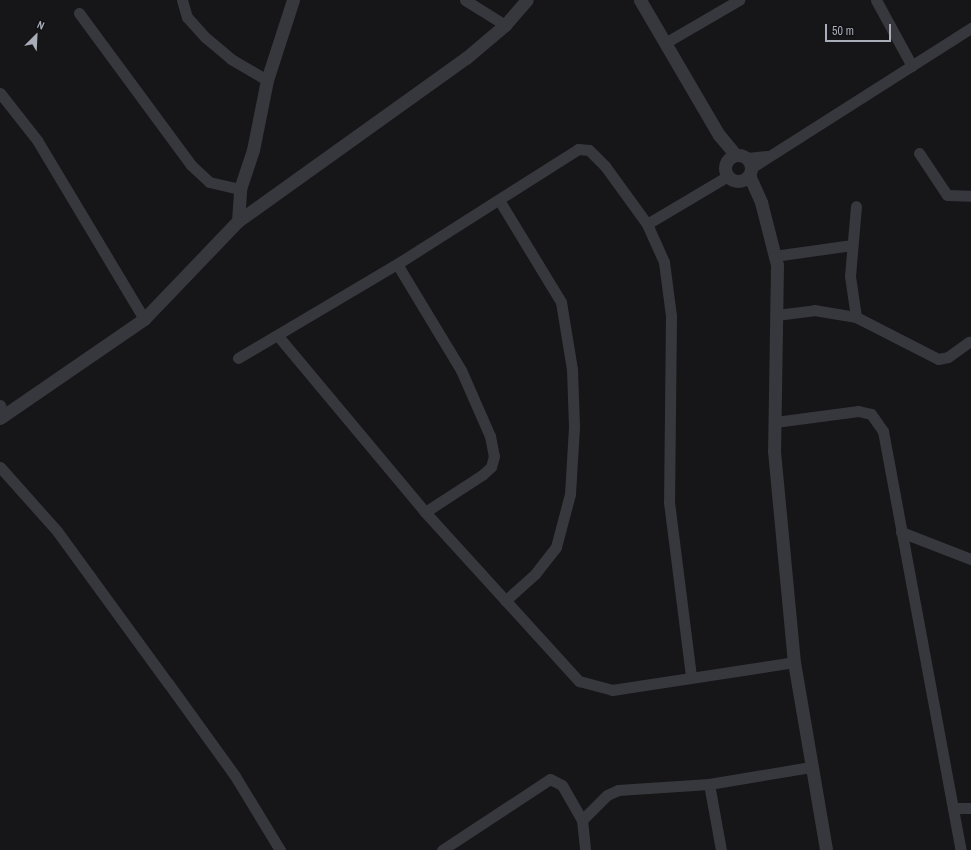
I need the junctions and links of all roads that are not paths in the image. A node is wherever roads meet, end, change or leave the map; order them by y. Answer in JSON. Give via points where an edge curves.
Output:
{"nodes":[{"id":1,"x":182,"y":0,"type":"edge"},
{"id":2,"x":292,"y":0,"type":"edge"},
{"id":3,"x":465,"y":0,"type":"edge"},
{"id":4,"x":527,"y":0,"type":"edge"},
{"id":5,"x":640,"y":0,"type":"edge"},
{"id":6,"x":739,"y":0,"type":"edge"},
{"id":7,"x":876,"y":0,"type":"edge"},
{"id":8,"x":79,"y":13,"type":"dead end"},
{"id":9,"x":505,"y":25,"type":"junction"},
{"id":10,"x":971,"y":28,"type":"edge"},
{"id":11,"x":664,"y":43,"type":"junction"},
{"id":12,"x":912,"y":66,"type":"junction"},
{"id":13,"x":267,"y":80,"type":"junction"},
{"id":14,"x":0,"y":93,"type":"edge"},
{"id":15,"x":719,"y":135,"type":"junction"},
{"id":16,"x":919,"y":153,"type":"dead end"},
{"id":17,"x":726,"y":163,"type":"junction"},
{"id":18,"x":746,"y":171,"type":"junction"},
{"id":19,"x":728,"y":176,"type":"junction"},
{"id":20,"x":240,"y":189,"type":"junction"},
{"id":21,"x":971,"y":196,"type":"edge"},
{"id":22,"x":499,"y":200,"type":"junction"},
{"id":23,"x":856,"y":206,"type":"dead end"},
{"id":24,"x":238,"y":221,"type":"junction"},
{"id":25,"x":647,"y":224,"type":"junction"},
{"id":26,"x":852,"y":245,"type":"junction"},
{"id":27,"x":774,"y":256,"type":"junction"},
{"id":28,"x":396,"y":264,"type":"junction"},
{"id":29,"x":776,"y":315,"type":"junction"},
{"id":30,"x":856,"y":317,"type":"junction"},
{"id":31,"x":144,"y":319,"type":"junction"},
{"id":32,"x":278,"y":336,"type":"junction"},
{"id":33,"x":969,"y":342,"type":"dead end"},
{"id":34,"x":238,"y":358,"type":"dead end"},
{"id":35,"x":1,"y":413,"type":"edge"},
{"id":36,"x":775,"y":422,"type":"junction"},
{"id":37,"x":0,"y":467,"type":"edge"},
{"id":38,"x":425,"y":512,"type":"junction"},
{"id":39,"x":902,"y":532,"type":"junction"},
{"id":40,"x":971,"y":559,"type":"edge"},
{"id":41,"x":505,"y":601,"type":"junction"},
{"id":42,"x":794,"y":662,"type":"junction"},
{"id":43,"x":691,"y":677,"type":"junction"},
{"id":44,"x":811,"y":767,"type":"junction"},
{"id":45,"x":709,"y":784,"type":"junction"},
{"id":46,"x":953,"y":808,"type":"junction"},
{"id":47,"x":971,"y":808,"type":"edge"},
{"id":48,"x":582,"y":820,"type":"junction"},
{"id":49,"x":280,"y":850,"type":"edge"},
{"id":50,"x":442,"y":850,"type":"edge"},
{"id":51,"x":585,"y":850,"type":"edge"},
{"id":52,"x":721,"y":850,"type":"edge"},
{"id":53,"x":826,"y":850,"type":"edge"},
{"id":54,"x":961,"y":850,"type":"edge"}],
"edges":[{"from":1,"to":13,"type":"street","via":[[187,17],[205,37],[231,59]]},
{"from":2,"to":13,"type":"street"},
{"from":3,"to":9,"type":"street"},
{"from":4,"to":9,"type":"street"},
{"from":5,"to":11,"type":"street"},
{"from":6,"to":11,"type":"street"},
{"from":7,"to":12,"type":"street"},
{"from":8,"to":20,"type":"street","via":[[191,165],[210,182]]},
{"from":9,"to":24,"type":"street","via":[[466,58]]},
{"from":10,"to":12,"type":"street"},
{"from":11,"to":15,"type":"street"},
{"from":12,"to":18,"type":"street"},
{"from":13,"to":20,"type":"street","via":[[254,150]]},
{"from":14,"to":31,"type":"street","via":[[37,140]]},
{"from":15,"to":17,"type":"street"},
{"from":15,"to":18,"type":"street"},
{"from":16,"to":21,"type":"street","via":[[947,195]]},
{"from":17,"to":18,"type":"street"},
{"from":17,"to":19,"type":"street"},
{"from":18,"to":19,"type":"street"},
{"from":18,"to":27,"type":"street","via":[[761,202]]},
{"from":19,"to":25,"type":"street"},
{"from":20,"to":24,"type":"street"},
{"from":22,"to":25,"type":"street","via":[[584,148],[605,166]]},
{"from":22,"to":28,"type":"street"},
{"from":22,"to":41,"type":"street","via":[[561,302],[572,369],[574,427],[570,494],[556,547],[535,574]]},
{"from":23,"to":26,"type":"street","via":[[856,232]]},
{"from":24,"to":31,"type":"street"},
{"from":25,"to":43,"type":"street","via":[[664,262],[670,316],[669,502]]},
{"from":26,"to":27,"type":"street"},
{"from":26,"to":30,"type":"street","via":[[850,276]]},
{"from":27,"to":29,"type":"street"},
{"from":28,"to":32,"type":"street"},
{"from":28,"to":38,"type":"street","via":[[462,370],[490,436],[494,456],[490,467],[482,475]]},
{"from":29,"to":30,"type":"street","via":[[814,310]]},
{"from":29,"to":36,"type":"street"},
{"from":30,"to":33,"type":"street","via":[[938,359],[948,357]]},
{"from":31,"to":35,"type":"street"},
{"from":32,"to":34,"type":"street"},
{"from":32,"to":38,"type":"street"},
{"from":36,"to":39,"type":"street","via":[[858,411],[871,414],[883,431]]},
{"from":36,"to":42,"type":"street","via":[[774,451]]},
{"from":37,"to":49,"type":"street","via":[[57,531],[235,776]]},
{"from":38,"to":41,"type":"street"},
{"from":39,"to":40,"type":"street"},
{"from":39,"to":46,"type":"street"},
{"from":41,"to":43,"type":"street","via":[[578,680],[612,690]]},
{"from":42,"to":43,"type":"street"},
{"from":42,"to":44,"type":"street"},
{"from":44,"to":45,"type":"street"},
{"from":44,"to":53,"type":"street"},
{"from":45,"to":48,"type":"street","via":[[618,790],[607,795]]},
{"from":45,"to":52,"type":"street"},
{"from":46,"to":47,"type":"street"},
{"from":46,"to":54,"type":"street"},
{"from":48,"to":50,"type":"street","via":[[562,785],[550,779]]},
{"from":48,"to":51,"type":"street"}]}
